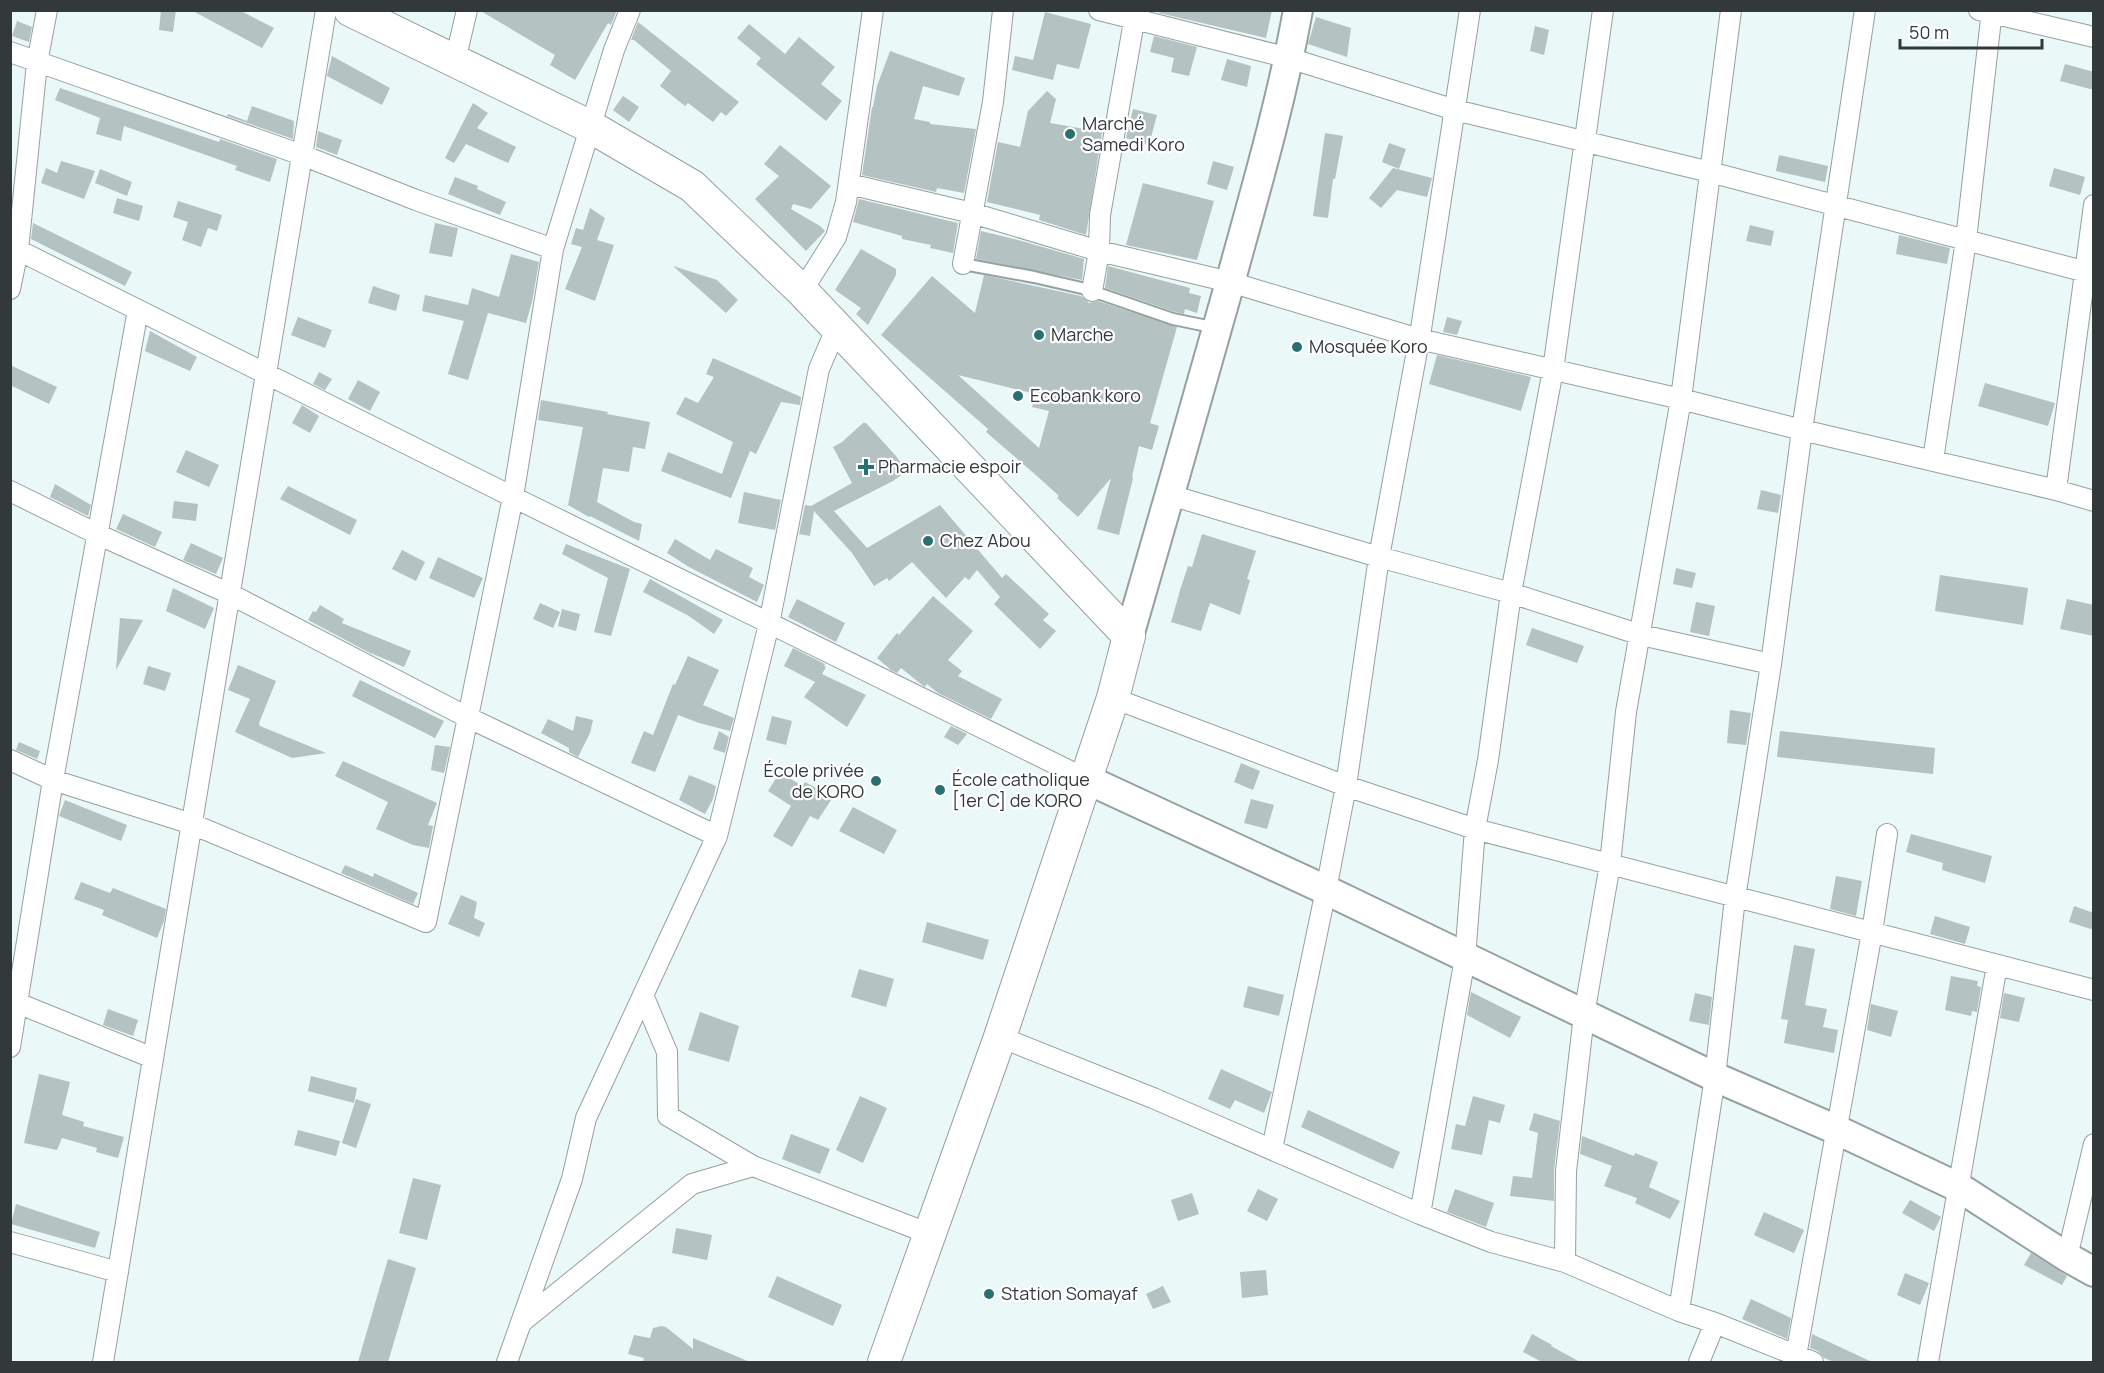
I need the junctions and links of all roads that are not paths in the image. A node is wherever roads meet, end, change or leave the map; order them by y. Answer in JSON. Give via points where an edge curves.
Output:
{"nodes":[{"id":1,"x":47,"y":10,"type":"edge"},
{"id":2,"x":326,"y":10,"type":"edge"},
{"id":3,"x":350,"y":10,"type":"edge"},
{"id":4,"x":467,"y":10,"type":"edge"},
{"id":5,"x":630,"y":10,"type":"edge"},
{"id":6,"x":873,"y":10,"type":"edge"},
{"id":7,"x":1003,"y":10,"type":"edge"},
{"id":8,"x":1099,"y":10,"type":"edge"},
{"id":9,"x":1298,"y":10,"type":"edge"},
{"id":10,"x":1470,"y":10,"type":"edge"},
{"id":11,"x":1603,"y":10,"type":"edge"},
{"id":12,"x":1731,"y":10,"type":"edge"},
{"id":13,"x":1864,"y":10,"type":"edge"},
{"id":14,"x":1988,"y":12,"type":"edge"},
{"id":15,"x":1136,"y":15,"type":"edge"},
{"id":16,"x":2094,"y":37,"type":"edge"},
{"id":17,"x":10,"y":52,"type":"edge"},
{"id":18,"x":1289,"y":58,"type":"junction"},
{"id":19,"x":455,"y":61,"type":"junction"},
{"id":20,"x":37,"y":63,"type":"junction"},
{"id":21,"x":1455,"y":110,"type":"junction"},
{"id":22,"x":591,"y":127,"type":"junction"},
{"id":23,"x":1585,"y":141,"type":"junction"},
{"id":24,"x":302,"y":155,"type":"junction"},
{"id":25,"x":1710,"y":172,"type":"junction"},
{"id":26,"x":849,"y":184,"type":"junction"},
{"id":27,"x":2094,"y":205,"type":"edge"},
{"id":28,"x":1835,"y":206,"type":"junction"},
{"id":29,"x":972,"y":213,"type":"junction"},
{"id":30,"x":1966,"y":240,"type":"junction"},
{"id":31,"x":14,"y":248,"type":"edge"},
{"id":32,"x":553,"y":249,"type":"junction"},
{"id":33,"x":1099,"y":251,"type":"junction"},
{"id":34,"x":963,"y":264,"type":"joint"},
{"id":35,"x":2089,"y":273,"type":"edge"},
{"id":36,"x":1230,"y":282,"type":"junction"},
{"id":37,"x":10,"y":289,"type":"edge"},
{"id":38,"x":802,"y":291,"type":"junction"},
{"id":39,"x":1092,"y":291,"type":"junction"},
{"id":40,"x":138,"y":310,"type":"junction"},
{"id":41,"x":1217,"y":328,"type":"junction"},
{"id":42,"x":836,"y":329,"type":"junction"},
{"id":43,"x":1419,"y":339,"type":"junction"},
{"id":44,"x":1553,"y":370,"type":"junction"},
{"id":45,"x":266,"y":374,"type":"junction"},
{"id":46,"x":1681,"y":399,"type":"junction"},
{"id":47,"x":1802,"y":430,"type":"junction"},
{"id":48,"x":1933,"y":460,"type":"junction"},
{"id":49,"x":2055,"y":490,"type":"junction"},
{"id":50,"x":10,"y":491,"type":"edge"},
{"id":51,"x":1170,"y":495,"type":"junction"},
{"id":52,"x":513,"y":497,"type":"junction"},
{"id":53,"x":2094,"y":501,"type":"edge"},
{"id":54,"x":97,"y":534,"type":"junction"},
{"id":55,"x":1379,"y":557,"type":"junction"},
{"id":56,"x":1510,"y":592,"type":"junction"},
{"id":57,"x":230,"y":594,"type":"junction"},
{"id":58,"x":769,"y":624,"type":"junction"},
{"id":59,"x":1641,"y":635,"type":"junction"},
{"id":60,"x":1129,"y":636,"type":"junction"},
{"id":61,"x":1771,"y":664,"type":"junction"},
{"id":62,"x":1113,"y":698,"type":"junction"},
{"id":63,"x":467,"y":717,"type":"junction"},
{"id":64,"x":10,"y":760,"type":"edge"},
{"id":65,"x":1086,"y":779,"type":"junction"},
{"id":66,"x":53,"y":780,"type":"junction"},
{"id":67,"x":1346,"y":786,"type":"junction"},
{"id":68,"x":192,"y":824,"type":"junction"},
{"id":69,"x":1475,"y":829,"type":"junction"},
{"id":70,"x":1887,"y":834,"type":"dead end"},
{"id":71,"x":717,"y":836,"type":"junction"},
{"id":72,"x":1610,"y":864,"type":"junction"},
{"id":73,"x":1326,"y":890,"type":"junction"},
{"id":74,"x":1736,"y":898,"type":"junction"},
{"id":75,"x":1872,"y":932,"type":"junction"},
{"id":76,"x":1465,"y":958,"type":"junction"},
{"id":77,"x":1997,"y":964,"type":"junction"},
{"id":78,"x":2094,"y":990,"type":"edge"},
{"id":79,"x":643,"y":995,"type":"junction"},
{"id":80,"x":14,"y":1001,"type":"edge"},
{"id":81,"x":1584,"y":1015,"type":"junction"},
{"id":82,"x":1000,"y":1037,"type":"junction"},
{"id":83,"x":10,"y":1047,"type":"edge"},
{"id":84,"x":153,"y":1058,"type":"junction"},
{"id":85,"x":1715,"y":1077,"type":"junction"},
{"id":86,"x":1837,"y":1130,"type":"junction"},
{"id":87,"x":2094,"y":1144,"type":"edge"},
{"id":88,"x":1272,"y":1149,"type":"junction"},
{"id":89,"x":753,"y":1166,"type":"junction"},
{"id":90,"x":1960,"y":1188,"type":"junction"},
{"id":91,"x":1420,"y":1214,"type":"junction"},
{"id":92,"x":930,"y":1234,"type":"junction"},
{"id":93,"x":10,"y":1242,"type":"edge"},
{"id":94,"x":2067,"y":1257,"type":"junction"},
{"id":95,"x":1564,"y":1262,"type":"junction"},
{"id":96,"x":118,"y":1272,"type":"junction"},
{"id":97,"x":2094,"y":1272,"type":"edge"},
{"id":98,"x":1678,"y":1311,"type":"junction"},
{"id":99,"x":521,"y":1322,"type":"junction"},
{"id":100,"x":1715,"y":1323,"type":"junction"},
{"id":101,"x":1804,"y":1359,"type":"edge"},
{"id":102,"x":103,"y":1362,"type":"edge"},
{"id":103,"x":507,"y":1362,"type":"edge"},
{"id":104,"x":884,"y":1362,"type":"edge"},
{"id":105,"x":1699,"y":1362,"type":"edge"},
{"id":106,"x":1928,"y":1362,"type":"edge"}],
"edges":[{"from":1,"to":20,"type":"street"},
{"from":2,"to":24,"type":"street"},
{"from":3,"to":19,"type":"main road"},
{"from":4,"to":19,"type":"street"},
{"from":5,"to":22,"type":"street"},
{"from":6,"to":26,"type":"street"},
{"from":7,"to":29,"type":"street","via":[[993,102]]},
{"from":8,"to":15,"type":"street"},
{"from":9,"to":18,"type":"street"},
{"from":10,"to":21,"type":"street"},
{"from":11,"to":23,"type":"street"},
{"from":12,"to":25,"type":"street"},
{"from":13,"to":28,"type":"street"},
{"from":14,"to":16,"type":"street"},
{"from":14,"to":30,"type":"street"},
{"from":15,"to":18,"type":"street"},
{"from":15,"to":33,"type":"street","via":[[1100,215]]},
{"from":17,"to":20,"type":"street"},
{"from":18,"to":21,"type":"street"},
{"from":18,"to":36,"type":"street"},
{"from":19,"to":22,"type":"main road"},
{"from":20,"to":24,"type":"street"},
{"from":20,"to":31,"type":"street"},
{"from":21,"to":23,"type":"street"},
{"from":21,"to":43,"type":"street"},
{"from":22,"to":32,"type":"street"},
{"from":22,"to":38,"type":"main road","via":[[693,186]]},
{"from":23,"to":25,"type":"street"},
{"from":23,"to":44,"type":"street"},
{"from":24,"to":32,"type":"street"},
{"from":24,"to":45,"type":"street"},
{"from":25,"to":28,"type":"street"},
{"from":25,"to":46,"type":"street"},
{"from":26,"to":29,"type":"street"},
{"from":26,"to":38,"type":"street","via":[[836,237]]},
{"from":27,"to":35,"type":"street"},
{"from":28,"to":30,"type":"street"},
{"from":28,"to":47,"type":"street"},
{"from":29,"to":33,"type":"street"},
{"from":29,"to":34,"type":"street"},
{"from":30,"to":35,"type":"street"},
{"from":30,"to":48,"type":"street"},
{"from":31,"to":37,"type":"street"},
{"from":31,"to":40,"type":"street"},
{"from":32,"to":52,"type":"street"},
{"from":33,"to":36,"type":"street"},
{"from":33,"to":39,"type":"street"},
{"from":34,"to":39,"type":"lane"},
{"from":35,"to":49,"type":"street"},
{"from":36,"to":41,"type":"street"},
{"from":36,"to":43,"type":"street"},
{"from":38,"to":42,"type":"main road"},
{"from":39,"to":41,"type":"lane","via":[[1173,319]]},
{"from":40,"to":45,"type":"street"},
{"from":40,"to":54,"type":"street"},
{"from":41,"to":51,"type":"street"},
{"from":42,"to":58,"type":"street","via":[[819,369]]},
{"from":42,"to":60,"type":"main road"},
{"from":43,"to":44,"type":"street"},
{"from":43,"to":55,"type":"street"},
{"from":44,"to":46,"type":"street"},
{"from":44,"to":56,"type":"street"},
{"from":45,"to":52,"type":"street"},
{"from":45,"to":57,"type":"street"},
{"from":46,"to":47,"type":"street"},
{"from":46,"to":59,"type":"street"},
{"from":47,"to":48,"type":"street"},
{"from":47,"to":61,"type":"street"},
{"from":48,"to":49,"type":"street"},
{"from":49,"to":53,"type":"street"},
{"from":50,"to":54,"type":"street"},
{"from":51,"to":55,"type":"street"},
{"from":51,"to":60,"type":"street"},
{"from":52,"to":58,"type":"street"},
{"from":52,"to":63,"type":"street"},
{"from":54,"to":57,"type":"street"},
{"from":54,"to":66,"type":"street"},
{"from":55,"to":56,"type":"street"},
{"from":55,"to":67,"type":"street"},
{"from":56,"to":59,"type":"street"},
{"from":56,"to":69,"type":"street"},
{"from":57,"to":63,"type":"street"},
{"from":57,"to":68,"type":"street"},
{"from":58,"to":65,"type":"street"},
{"from":58,"to":71,"type":"street"},
{"from":59,"to":61,"type":"street"},
{"from":59,"to":72,"type":"street","via":[[1626,712]]},
{"from":60,"to":62,"type":"main road"},
{"from":61,"to":74,"type":"street"},
{"from":62,"to":65,"type":"main road"},
{"from":62,"to":67,"type":"street"},
{"from":63,"to":68,"type":"street","via":[[426,922]]},
{"from":63,"to":71,"type":"street"},
{"from":64,"to":66,"type":"street"},
{"from":65,"to":73,"type":"street"},
{"from":65,"to":82,"type":"main road"},
{"from":66,"to":68,"type":"street"},
{"from":66,"to":80,"type":"street"},
{"from":67,"to":69,"type":"street"},
{"from":67,"to":73,"type":"street"},
{"from":68,"to":84,"type":"street"},
{"from":69,"to":72,"type":"street"},
{"from":69,"to":76,"type":"street"},
{"from":70,"to":75,"type":"street"},
{"from":71,"to":79,"type":"street"},
{"from":72,"to":74,"type":"street"},
{"from":72,"to":81,"type":"street"},
{"from":73,"to":76,"type":"street"},
{"from":73,"to":88,"type":"street"},
{"from":74,"to":75,"type":"street"},
{"from":74,"to":85,"type":"street"},
{"from":75,"to":77,"type":"street"},
{"from":75,"to":86,"type":"street"},
{"from":76,"to":81,"type":"street"},
{"from":76,"to":91,"type":"street"},
{"from":77,"to":78,"type":"street"},
{"from":77,"to":90,"type":"street"},
{"from":79,"to":89,"type":"street","via":[[667,1052],[668,1116]]},
{"from":79,"to":99,"type":"street","via":[[586,1118],[572,1179]]},
{"from":80,"to":83,"type":"street"},
{"from":80,"to":84,"type":"street"},
{"from":81,"to":85,"type":"street"},
{"from":81,"to":95,"type":"street","via":[[1566,1171]]},
{"from":82,"to":88,"type":"street"},
{"from":82,"to":92,"type":"main road"},
{"from":84,"to":96,"type":"street"},
{"from":85,"to":86,"type":"street"},
{"from":85,"to":98,"type":"street"},
{"from":86,"to":90,"type":"street"},
{"from":86,"to":101,"type":"street"},
{"from":87,"to":94,"type":"street"},
{"from":88,"to":91,"type":"street"},
{"from":89,"to":92,"type":"street"},
{"from":89,"to":99,"type":"street","via":[[692,1184]]},
{"from":90,"to":94,"type":"street"},
{"from":90,"to":106,"type":"street"},
{"from":91,"to":95,"type":"street","via":[[1491,1242]]},
{"from":92,"to":104,"type":"main road"},
{"from":93,"to":96,"type":"street"},
{"from":94,"to":97,"type":"street"},
{"from":95,"to":98,"type":"street"},
{"from":96,"to":102,"type":"street"},
{"from":98,"to":100,"type":"street"},
{"from":99,"to":103,"type":"street"},
{"from":100,"to":101,"type":"street"},
{"from":100,"to":105,"type":"street"}]}
